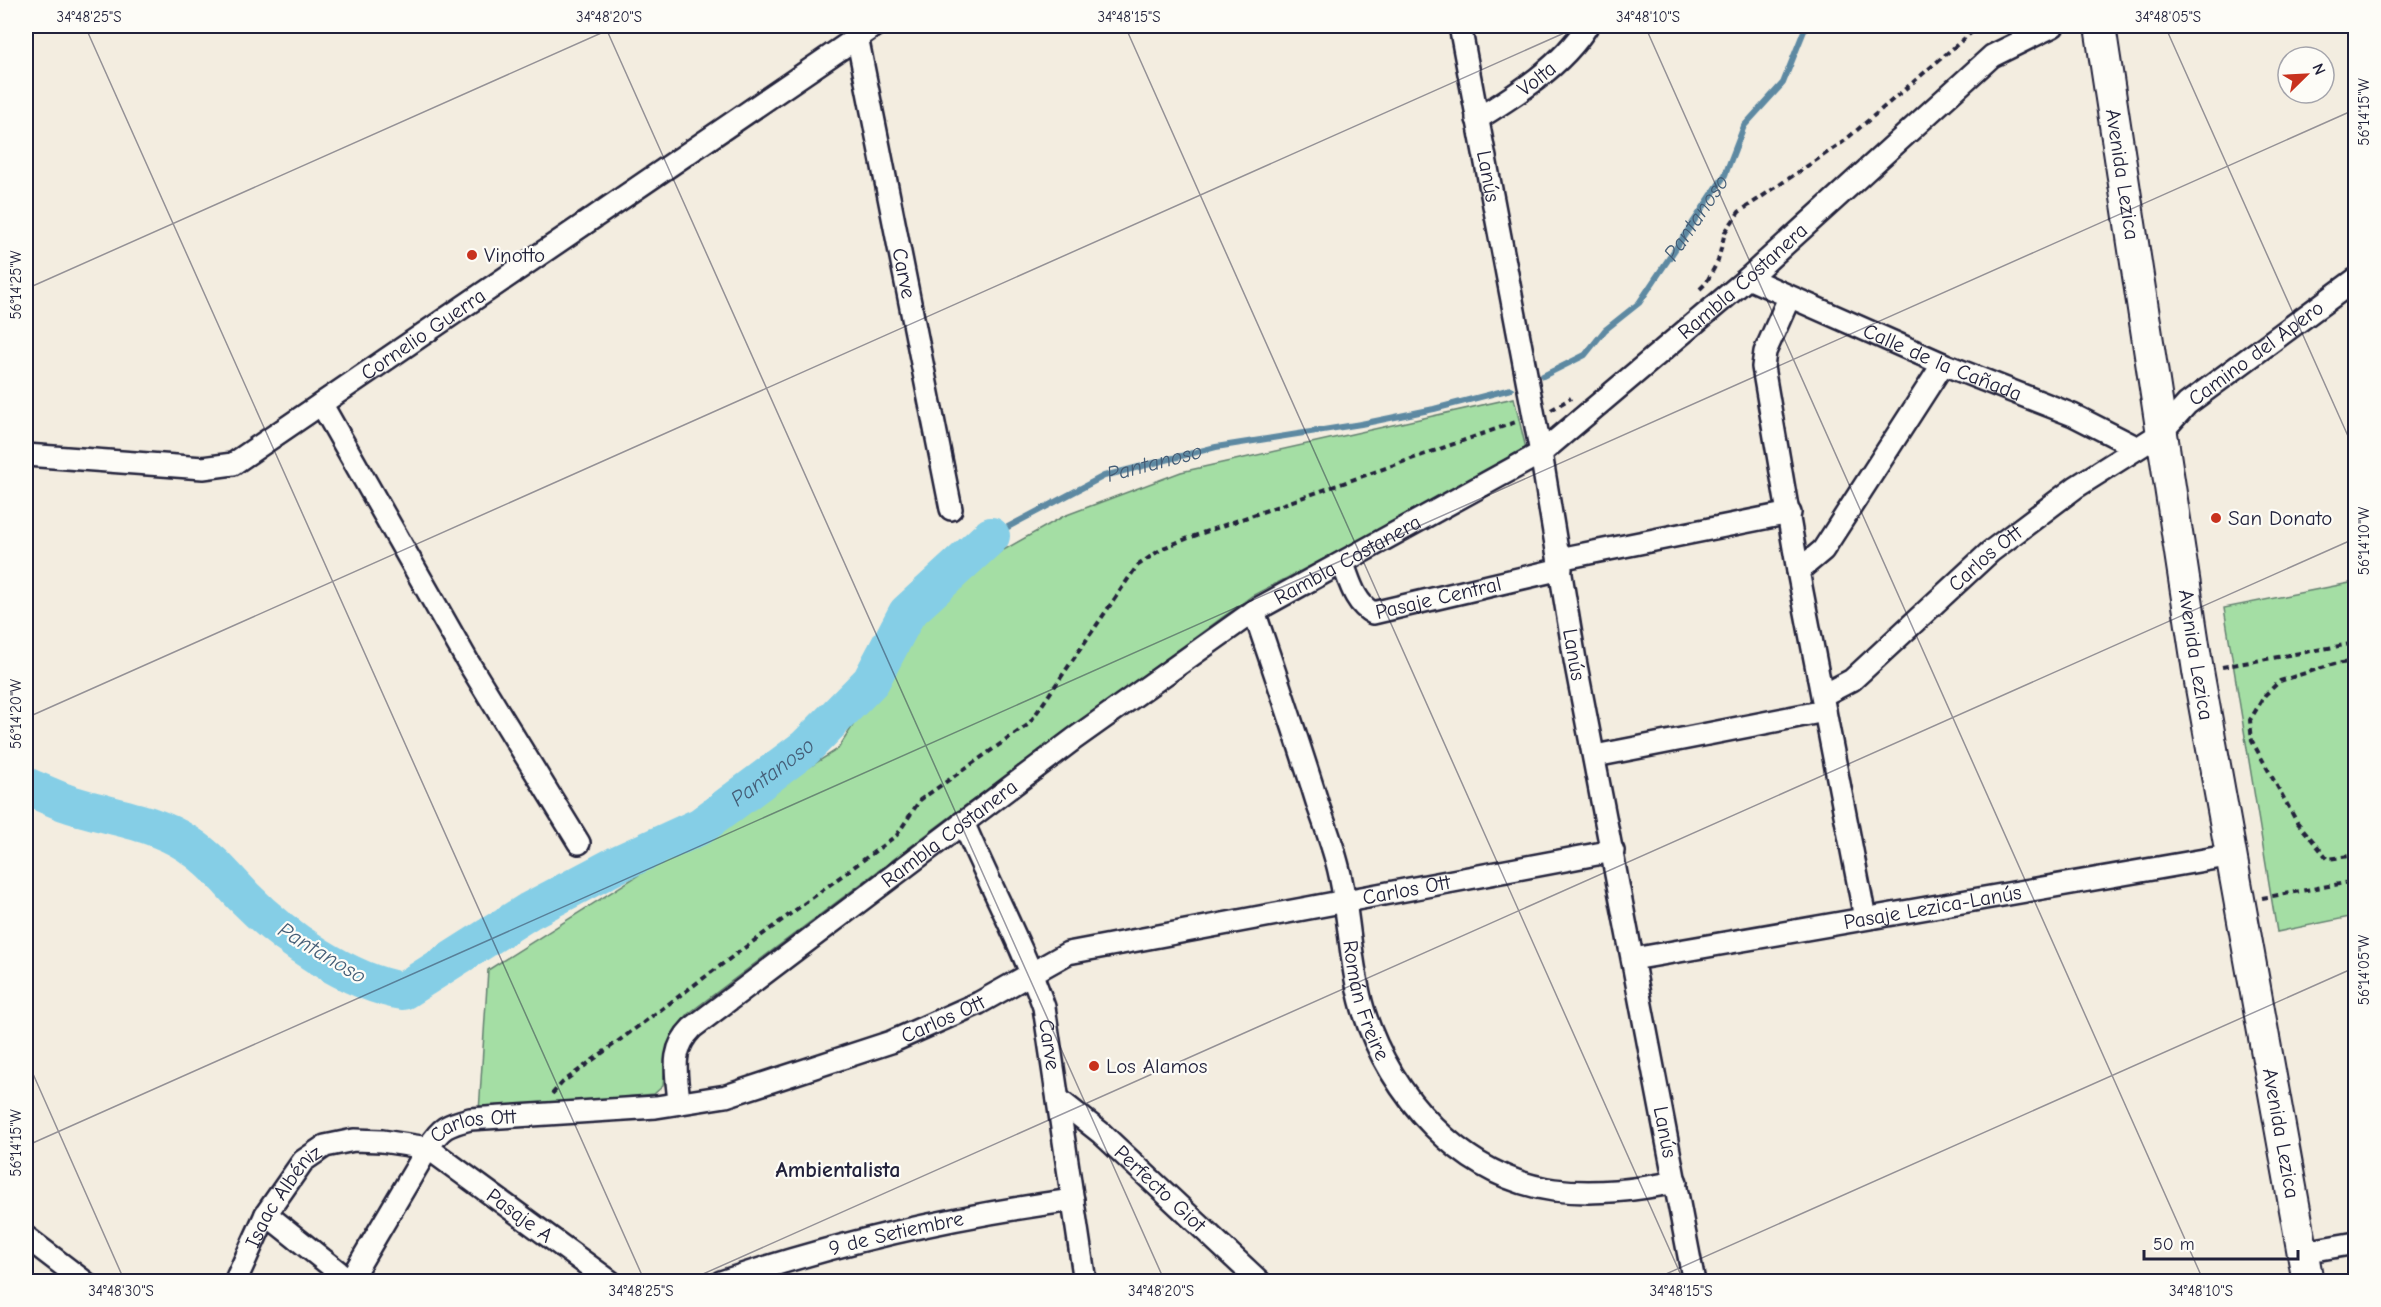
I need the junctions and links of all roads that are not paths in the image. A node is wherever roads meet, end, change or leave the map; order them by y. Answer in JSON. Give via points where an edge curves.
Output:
{"nodes":[{"id":1,"x":1460,"y":26,"type":"edge"},
{"id":2,"x":1587,"y":26,"type":"edge"},
{"id":3,"x":2053,"y":26,"type":"edge"},
{"id":4,"x":2100,"y":26,"type":"edge"},
{"id":5,"x":862,"y":29,"type":"edge"},
{"id":6,"x":1477,"y":119,"type":"junction"},
{"id":7,"x":1748,"y":278,"type":"junction"},
{"id":8,"x":2355,"y":279,"type":"edge"},
{"id":9,"x":1789,"y":298,"type":"junction"},
{"id":10,"x":1943,"y":364,"type":"junction"},
{"id":11,"x":322,"y":405,"type":"junction"},
{"id":12,"x":2148,"y":441,"type":"junction"},
{"id":13,"x":1541,"y":453,"type":"junction"},
{"id":14,"x":26,"y":454,"type":"edge"},
{"id":15,"x":951,"y":509,"type":"dead end"},
{"id":16,"x":1790,"y":513,"type":"junction"},
{"id":17,"x":1343,"y":564,"type":"junction"},
{"id":18,"x":1560,"y":564,"type":"junction"},
{"id":19,"x":1798,"y":571,"type":"junction"},
{"id":20,"x":1254,"y":611,"type":"junction"},
{"id":21,"x":1824,"y":703,"type":"junction"},
{"id":22,"x":1595,"y":756,"type":"junction"},
{"id":23,"x":963,"y":822,"type":"junction"},
{"id":24,"x":579,"y":843,"type":"dead end"},
{"id":25,"x":1613,"y":851,"type":"junction"},
{"id":26,"x":2233,"y":855,"type":"junction"},
{"id":27,"x":1344,"y":901,"type":"junction"},
{"id":28,"x":1865,"y":918,"type":"junction"},
{"id":29,"x":1633,"y":959,"type":"junction"},
{"id":30,"x":1032,"y":973,"type":"junction"},
{"id":31,"x":1058,"y":1099,"type":"junction"},
{"id":32,"x":679,"y":1103,"type":"junction"},
{"id":33,"x":428,"y":1148,"type":"junction"},
{"id":34,"x":1676,"y":1182,"type":"junction"},
{"id":35,"x":1073,"y":1200,"type":"junction"},
{"id":36,"x":266,"y":1214,"type":"junction"},
{"id":37,"x":26,"y":1237,"type":"edge"},
{"id":38,"x":2355,"y":1243,"type":"edge"},
{"id":39,"x":2303,"y":1252,"type":"junction"},
{"id":40,"x":85,"y":1281,"type":"edge"},
{"id":41,"x":235,"y":1281,"type":"edge"},
{"id":42,"x":350,"y":1281,"type":"edge"},
{"id":43,"x":611,"y":1281,"type":"edge"},
{"id":44,"x":721,"y":1281,"type":"edge"},
{"id":45,"x":1085,"y":1281,"type":"edge"},
{"id":46,"x":1260,"y":1281,"type":"edge"},
{"id":47,"x":1694,"y":1281,"type":"edge"},
{"id":48,"x":2308,"y":1281,"type":"edge"}],
"edges":[{"from":1,"to":6,"type":"street","name":"Lanús"},
{"from":2,"to":6,"type":"street","name":"Volta","via":[[1525,89]]},
{"from":3,"to":7,"type":"street","name":"Rambla Costanera","via":[[1992,56]]},
{"from":4,"to":12,"type":"street","name":"Avenida Lezica"},
{"from":5,"to":11,"type":"street","name":"Cornelio Guerra"},
{"from":5,"to":15,"type":"street","name":"Carve"},
{"from":6,"to":13,"type":"street","name":"Lanús"},
{"from":7,"to":9,"type":"street","name":"Calle de la Cañada"},
{"from":7,"to":13,"type":"street","name":"Rambla Costanera"},
{"from":8,"to":12,"type":"street","name":"Camino del Apero","via":[[2187,404]]},
{"from":9,"to":10,"type":"street","name":"Calle de la Cañada"},
{"from":9,"to":16,"type":"street","via":[[1765,352],[1763,367]]},
{"from":10,"to":12,"type":"street","name":"Calle de la Cañada"},
{"from":10,"to":19,"type":"street","via":[[1823,550]]},
{"from":11,"to":14,"type":"street","name":"Cornelio Guerra","via":[[233,464],[203,468]]},
{"from":11,"to":24,"type":"street","via":[[468,662]]},
{"from":12,"to":21,"type":"street","name":"Carlos Ott","via":[[2076,487],[1990,552]]},
{"from":12,"to":26,"type":"street","name":"Avenida Lezica"},
{"from":13,"to":17,"type":"street","name":"Rambla Costanera"},
{"from":13,"to":18,"type":"street","name":"Lanús"},
{"from":16,"to":18,"type":"street"},
{"from":16,"to":19,"type":"street"},
{"from":17,"to":18,"type":"street","name":"Pasaje Central","via":[[1358,600],[1373,613]]},
{"from":17,"to":20,"type":"street","name":"Rambla Costanera"},
{"from":18,"to":22,"type":"street","name":"Lanús"},
{"from":19,"to":21,"type":"street"},
{"from":20,"to":23,"type":"street","name":"Rambla Costanera"},
{"from":20,"to":27,"type":"street","name":"Román Freire","via":[[1337,864]]},
{"from":21,"to":22,"type":"street","name":"Carlos Ott"},
{"from":21,"to":28,"type":"street"},
{"from":22,"to":25,"type":"street","name":"Lanús"},
{"from":23,"to":30,"type":"street","name":"Carve"},
{"from":23,"to":32,"type":"street","name":"Rambla Costanera","via":[[692,1028],[680,1040],[676,1054]]},
{"from":25,"to":27,"type":"street","name":"Carlos Ott"},
{"from":25,"to":29,"type":"street","name":"Lanús"},
{"from":26,"to":28,"type":"street","name":"Pasaje Lezica-Lanús"},
{"from":26,"to":39,"type":"street","name":"Avenida Lezica"},
{"from":27,"to":30,"type":"street","name":"Carlos Ott","via":[[1086,948],[1068,953]]},
{"from":27,"to":34,"type":"street","name":"Román Freire","via":[[1363,1008],[1382,1056],[1414,1105],[1445,1137],[1476,1161],[1519,1181],[1553,1190],[1592,1193]]},
{"from":28,"to":29,"type":"street","name":"Pasaje Lezica-Lanús"},
{"from":29,"to":34,"type":"street","name":"Lanús"},
{"from":30,"to":31,"type":"street","name":"Carve","via":[[1044,1007]]},
{"from":30,"to":32,"type":"street","name":"Carlos Ott","via":[[979,1003],[891,1041],[726,1096]]},
{"from":31,"to":35,"type":"street","name":"Carve"},
{"from":31,"to":46,"type":"street","name":"Perfecto Giot","via":[[1101,1133]]},
{"from":32,"to":33,"type":"street","name":"Carlos Ott","via":[[470,1119],[439,1131]]},
{"from":33,"to":36,"type":"street","name":"Isaac Albéniz","via":[[381,1141],[325,1146],[303,1161]]},
{"from":33,"to":42,"type":"street","name":"Carlos Ott"},
{"from":33,"to":43,"type":"street","name":"Pasaje A"},
{"from":34,"to":47,"type":"street","name":"Lanús"},
{"from":35,"to":44,"type":"street","name":"9 de Setiembre","via":[[995,1211],[898,1232]]},
{"from":35,"to":45,"type":"street","name":"Carve"},
{"from":36,"to":41,"type":"street","name":"Isaac Albéniz"},
{"from":36,"to":42,"type":"street"},
{"from":37,"to":40,"type":"street"},
{"from":38,"to":39,"type":"street"},
{"from":39,"to":48,"type":"street","name":"Avenida Lezica"}]}
